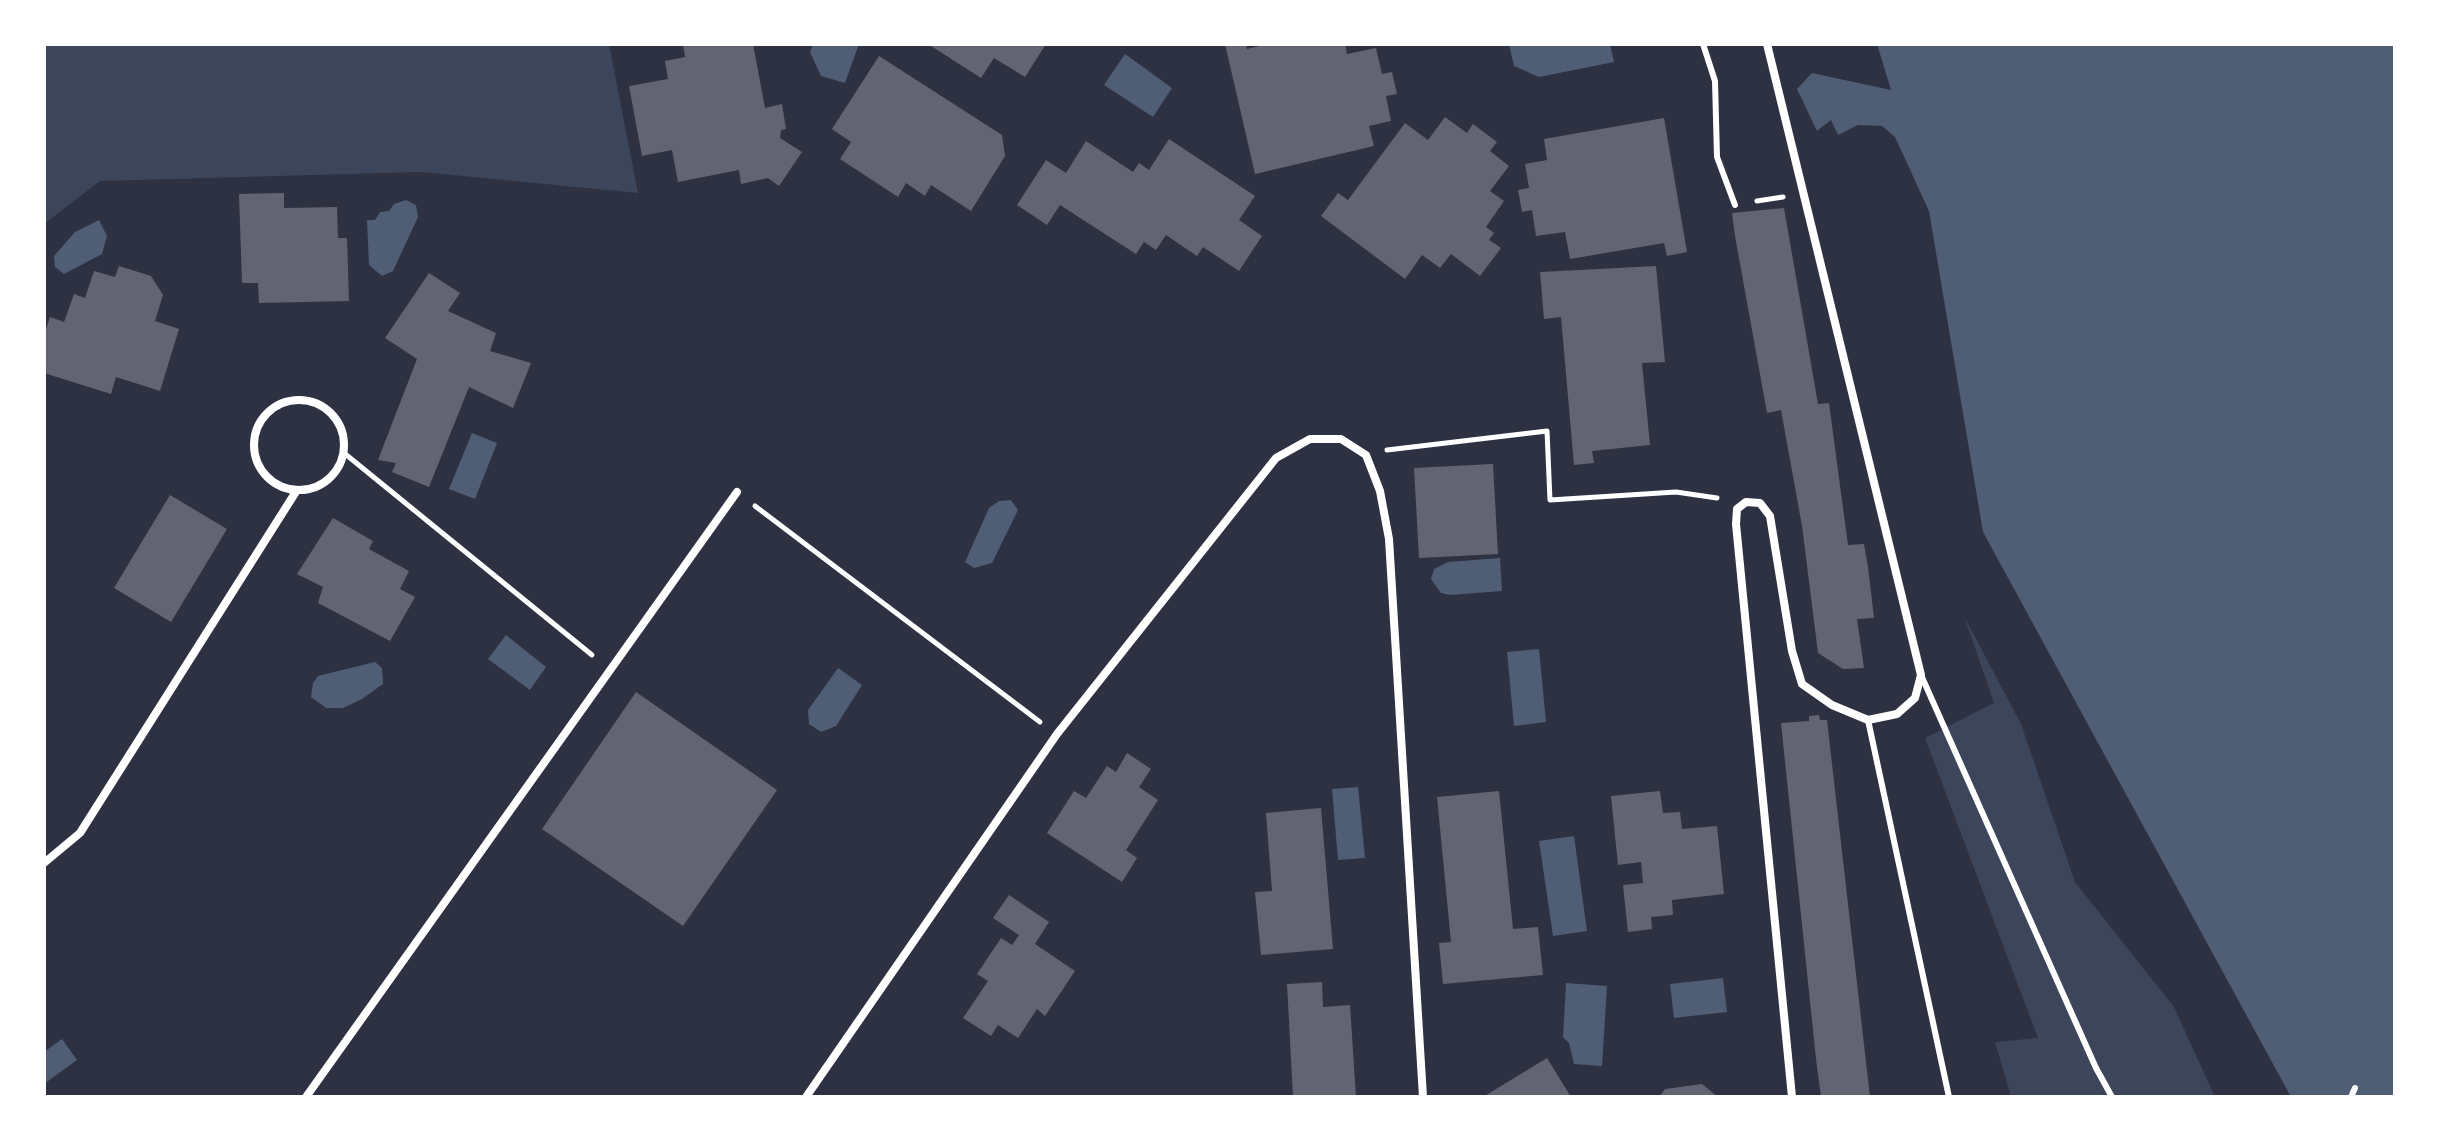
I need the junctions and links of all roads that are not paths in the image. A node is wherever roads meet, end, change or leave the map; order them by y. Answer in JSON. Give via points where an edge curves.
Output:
{"nodes":[{"id":1,"x":1703,"y":44,"type":"edge"},
{"id":2,"x":1767,"y":44,"type":"edge"},
{"id":3,"x":1735,"y":205,"type":"road end"},
{"id":4,"x":297,"y":490,"type":"junction"},
{"id":5,"x":737,"y":492,"type":"road end"},
{"id":6,"x":1921,"y":675,"type":"junction"},
{"id":7,"x":1868,"y":720,"type":"junction"},
{"id":8,"x":44,"y":863,"type":"edge"},
{"id":9,"x":2355,"y":1088,"type":"dead end"},
{"id":10,"x":306,"y":1097,"type":"edge"},
{"id":11,"x":806,"y":1097,"type":"edge"},
{"id":12,"x":1423,"y":1097,"type":"edge"},
{"id":13,"x":1792,"y":1097,"type":"edge"},
{"id":14,"x":1949,"y":1097,"type":"edge"},
{"id":15,"x":2112,"y":1097,"type":"edge"},
{"id":16,"x":2351,"y":1097,"type":"edge"}],
"edges":[{"from":1,"to":3,"type":"lane","via":[[1715,81],[1717,157]]},
{"from":2,"to":6,"type":"street"},
{"from":4,"to":4,"type":"street","via":[[327,481],[344,453],[344,437],[328,410],[301,399],[272,408],[261,421],[254,451],[269,478]]},
{"from":4,"to":8,"type":"street","via":[[80,833]]},
{"from":5,"to":10,"type":"street"},
{"from":6,"to":7,"type":"street","via":[[1915,698],[1897,714]]},
{"from":6,"to":15,"type":"lane"},
{"from":7,"to":13,"type":"street","via":[[1832,705],[1802,684],[1770,516],[1760,503],[1746,502],[1737,509],[1736,524]]},
{"from":7,"to":14,"type":"lane"},
{"from":9,"to":16,"type":"lane"},
{"from":11,"to":12,"type":"street","via":[[1057,734],[1276,458],[1310,439],[1341,439],[1366,455],[1389,539]]}]}
